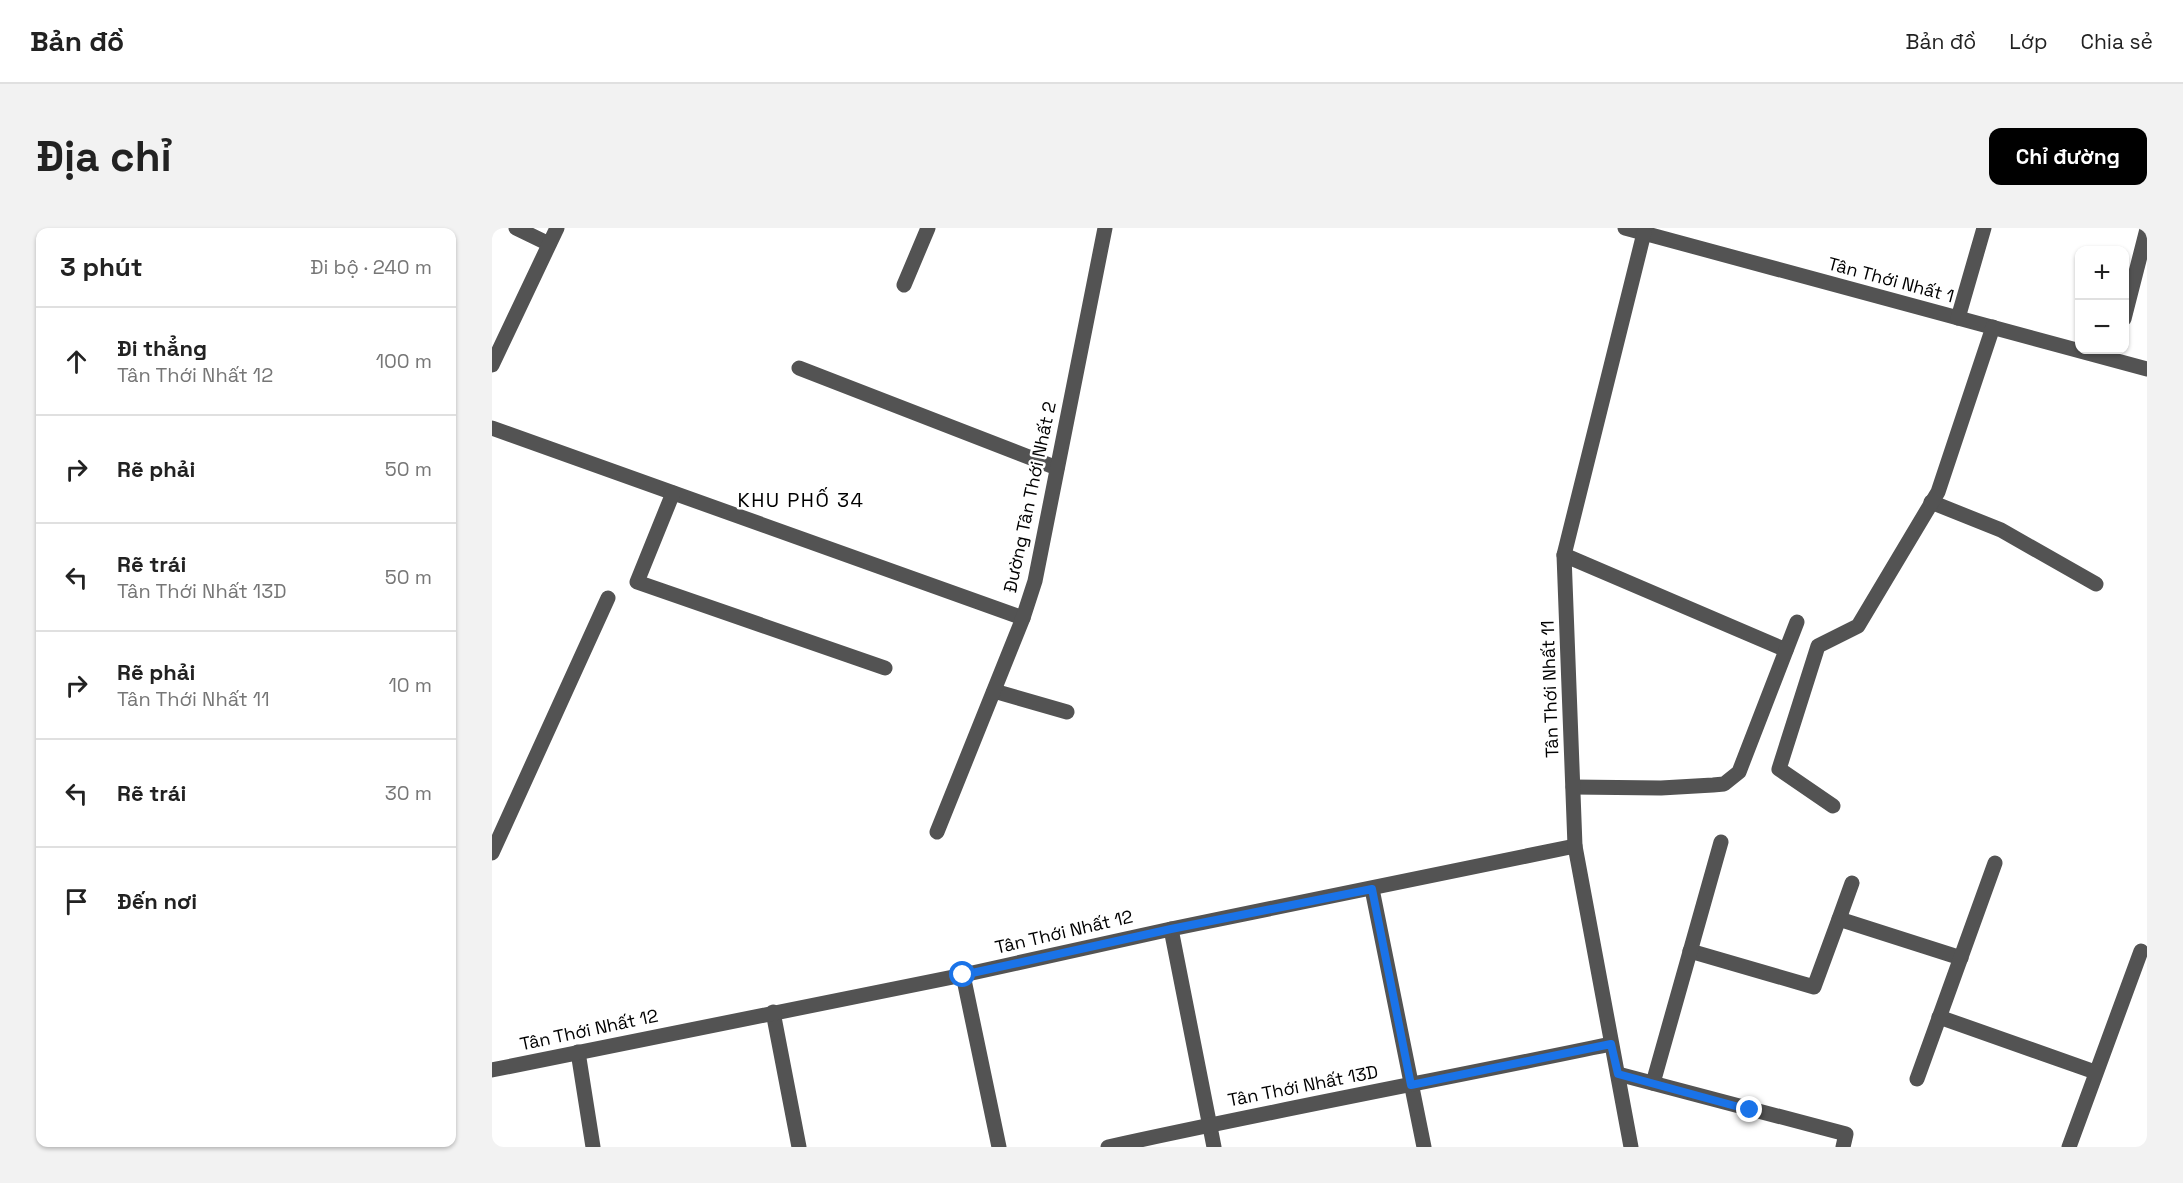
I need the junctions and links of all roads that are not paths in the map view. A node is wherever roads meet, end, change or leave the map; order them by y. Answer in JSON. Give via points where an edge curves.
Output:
{"nodes":[{"id":1,"x":516,"y":228,"type":"edge"},
{"id":2,"x":556,"y":228,"type":"edge"},
{"id":3,"x":928,"y":228,"type":"edge"},
{"id":4,"x":1105,"y":228,"type":"edge"},
{"id":5,"x":1625,"y":228,"type":"edge"},
{"id":6,"x":1984,"y":228,"type":"edge"},
{"id":7,"x":2147,"y":228,"type":"edge"},
{"id":8,"x":1644,"y":233,"type":"junction"},
{"id":9,"x":549,"y":244,"type":"junction"},
{"id":10,"x":904,"y":285,"type":"dead end"},
{"id":11,"x":2129,"y":300,"type":"edge"},
{"id":12,"x":1958,"y":318,"type":"junction"},
{"id":13,"x":1993,"y":327,"type":"junction"},
{"id":14,"x":2116,"y":355,"type":"edge"},
{"id":15,"x":492,"y":365,"type":"edge"},
{"id":16,"x":799,"y":368,"type":"dead end"},
{"id":17,"x":2147,"y":369,"type":"edge"},
{"id":18,"x":492,"y":428,"type":"edge"},
{"id":19,"x":1057,"y":468,"type":"junction"},
{"id":20,"x":674,"y":493,"type":"junction"},
{"id":21,"x":1931,"y":502,"type":"junction"},
{"id":22,"x":1564,"y":555,"type":"junction"},
{"id":23,"x":2096,"y":584,"type":"dead end"},
{"id":24,"x":608,"y":598,"type":"dead end"},
{"id":25,"x":1023,"y":618,"type":"junction"},
{"id":26,"x":1797,"y":622,"type":"dead end"},
{"id":27,"x":1786,"y":650,"type":"junction"},
{"id":28,"x":885,"y":669,"type":"dead end"},
{"id":29,"x":994,"y":691,"type":"junction"},
{"id":30,"x":1067,"y":712,"type":"dead end"},
{"id":31,"x":1573,"y":787,"type":"junction"},
{"id":32,"x":1833,"y":806,"type":"dead end"},
{"id":33,"x":937,"y":832,"type":"dead end"},
{"id":34,"x":1721,"y":842,"type":"dead end"},
{"id":35,"x":1575,"y":846,"type":"junction"},
{"id":36,"x":492,"y":853,"type":"edge"},
{"id":37,"x":1995,"y":863,"type":"dead end"},
{"id":38,"x":1852,"y":884,"type":"dead end"},
{"id":39,"x":1372,"y":889,"type":"junction"},
{"id":40,"x":1839,"y":919,"type":"junction"},
{"id":41,"x":1171,"y":929,"type":"junction"},
{"id":42,"x":1690,"y":951,"type":"junction"},
{"id":43,"x":2141,"y":951,"type":"dead end"},
{"id":44,"x":1960,"y":958,"type":"junction"},
{"id":45,"x":963,"y":975,"type":"junction"},
{"id":46,"x":773,"y":1012,"type":"junction"},
{"id":47,"x":1939,"y":1017,"type":"junction"},
{"id":48,"x":1611,"y":1044,"type":"junction"},
{"id":49,"x":578,"y":1052,"type":"junction"},
{"id":50,"x":492,"y":1070,"type":"edge"},
{"id":51,"x":2095,"y":1072,"type":"junction"},
{"id":52,"x":1618,"y":1074,"type":"junction"},
{"id":53,"x":1917,"y":1079,"type":"dead end"},
{"id":54,"x":1653,"y":1083,"type":"junction"},
{"id":55,"x":1411,"y":1085,"type":"junction"},
{"id":56,"x":1210,"y":1124,"type":"junction"},
{"id":57,"x":593,"y":1147,"type":"edge"},
{"id":58,"x":799,"y":1147,"type":"edge"},
{"id":59,"x":999,"y":1147,"type":"edge"},
{"id":60,"x":1108,"y":1147,"type":"edge"},
{"id":61,"x":1214,"y":1147,"type":"edge"},
{"id":62,"x":1424,"y":1147,"type":"edge"},
{"id":63,"x":1631,"y":1147,"type":"edge"},
{"id":64,"x":1843,"y":1147,"type":"edge"},
{"id":65,"x":2069,"y":1147,"type":"edge"}],
"edges":[{"from":1,"to":9,"type":"street"},
{"from":2,"to":9,"type":"street"},
{"from":3,"to":10,"type":"street"},
{"from":4,"to":19,"type":"street","name":"Đường Tân Thới Nhất 2"},
{"from":5,"to":8,"type":"street","name":"Tân Thới Nhất 1"},
{"from":6,"to":12,"type":"street"},
{"from":7,"to":11,"type":"street"},
{"from":8,"to":12,"type":"street","name":"Tân Thới Nhất 1"},
{"from":8,"to":22,"type":"street","name":"Tân Thới Nhất 11"},
{"from":9,"to":15,"type":"street"},
{"from":12,"to":13,"type":"street","name":"Tân Thới Nhất 1"},
{"from":13,"to":14,"type":"street","name":"Tân Thới Nhất 1"},
{"from":13,"to":21,"type":"street","via":[[1938,492]]},
{"from":14,"to":17,"type":"street","name":"Tân Thới Nhất 1"},
{"from":16,"to":19,"type":"street"},
{"from":18,"to":20,"type":"street"},
{"from":19,"to":25,"type":"street","name":"Đường Tân Thới Nhất 2","via":[[1035,581]]},
{"from":20,"to":25,"type":"street"},
{"from":20,"to":28,"type":"street","via":[[637,582]]},
{"from":21,"to":23,"type":"street","via":[[2005,532]]},
{"from":21,"to":32,"type":"street","via":[[1858,626],[1818,646],[1779,769]]},
{"from":22,"to":27,"type":"street"},
{"from":22,"to":31,"type":"street","name":"Tân Thới Nhất 11"},
{"from":24,"to":36,"type":"street"},
{"from":25,"to":29,"type":"street","name":"Đường Tân Thới Nhất 2"},
{"from":26,"to":27,"type":"street"},
{"from":27,"to":31,"type":"street","via":[[1739,772],[1732,779],[1724,784],[1671,788]]},
{"from":29,"to":30,"type":"street"},
{"from":29,"to":33,"type":"street","name":"Đường Tân Thới Nhất 2"},
{"from":31,"to":35,"type":"street","name":"Tân Thới Nhất 11"},
{"from":34,"to":42,"type":"street"},
{"from":35,"to":39,"type":"street","name":"Tân Thới Nhất 12"},
{"from":35,"to":48,"type":"street","name":"Tân Thới Nhất 11"},
{"from":37,"to":44,"type":"street"},
{"from":38,"to":40,"type":"street"},
{"from":39,"to":41,"type":"street","name":"Tân Thới Nhất 12"},
{"from":39,"to":55,"type":"street"},
{"from":40,"to":42,"type":"street","via":[[1814,987]]},
{"from":40,"to":44,"type":"street"},
{"from":41,"to":45,"type":"street","name":"Tân Thới Nhất 12"},
{"from":41,"to":56,"type":"street"},
{"from":42,"to":54,"type":"street"},
{"from":43,"to":51,"type":"street"},
{"from":44,"to":47,"type":"street"},
{"from":45,"to":46,"type":"street","name":"Tân Thới Nhất 12"},
{"from":45,"to":59,"type":"street"},
{"from":46,"to":49,"type":"street","name":"Tân Thới Nhất 12"},
{"from":46,"to":58,"type":"street"},
{"from":47,"to":51,"type":"street"},
{"from":47,"to":53,"type":"street"},
{"from":48,"to":52,"type":"street","name":"Tân Thới Nhất 11"},
{"from":48,"to":55,"type":"street","name":"Tân Thới Nhất 13D"},
{"from":49,"to":50,"type":"street","name":"Tân Thới Nhất 12"},
{"from":49,"to":57,"type":"street"},
{"from":51,"to":65,"type":"street"},
{"from":52,"to":54,"type":"street"},
{"from":52,"to":63,"type":"street","name":"Tân Thới Nhất 11"},
{"from":54,"to":64,"type":"street","via":[[1846,1134]]},
{"from":55,"to":56,"type":"street","name":"Tân Thới Nhất 13D"},
{"from":55,"to":62,"type":"street"},
{"from":56,"to":60,"type":"street","name":"Tân Thới Nhất 13D"},
{"from":56,"to":61,"type":"street"}]}
